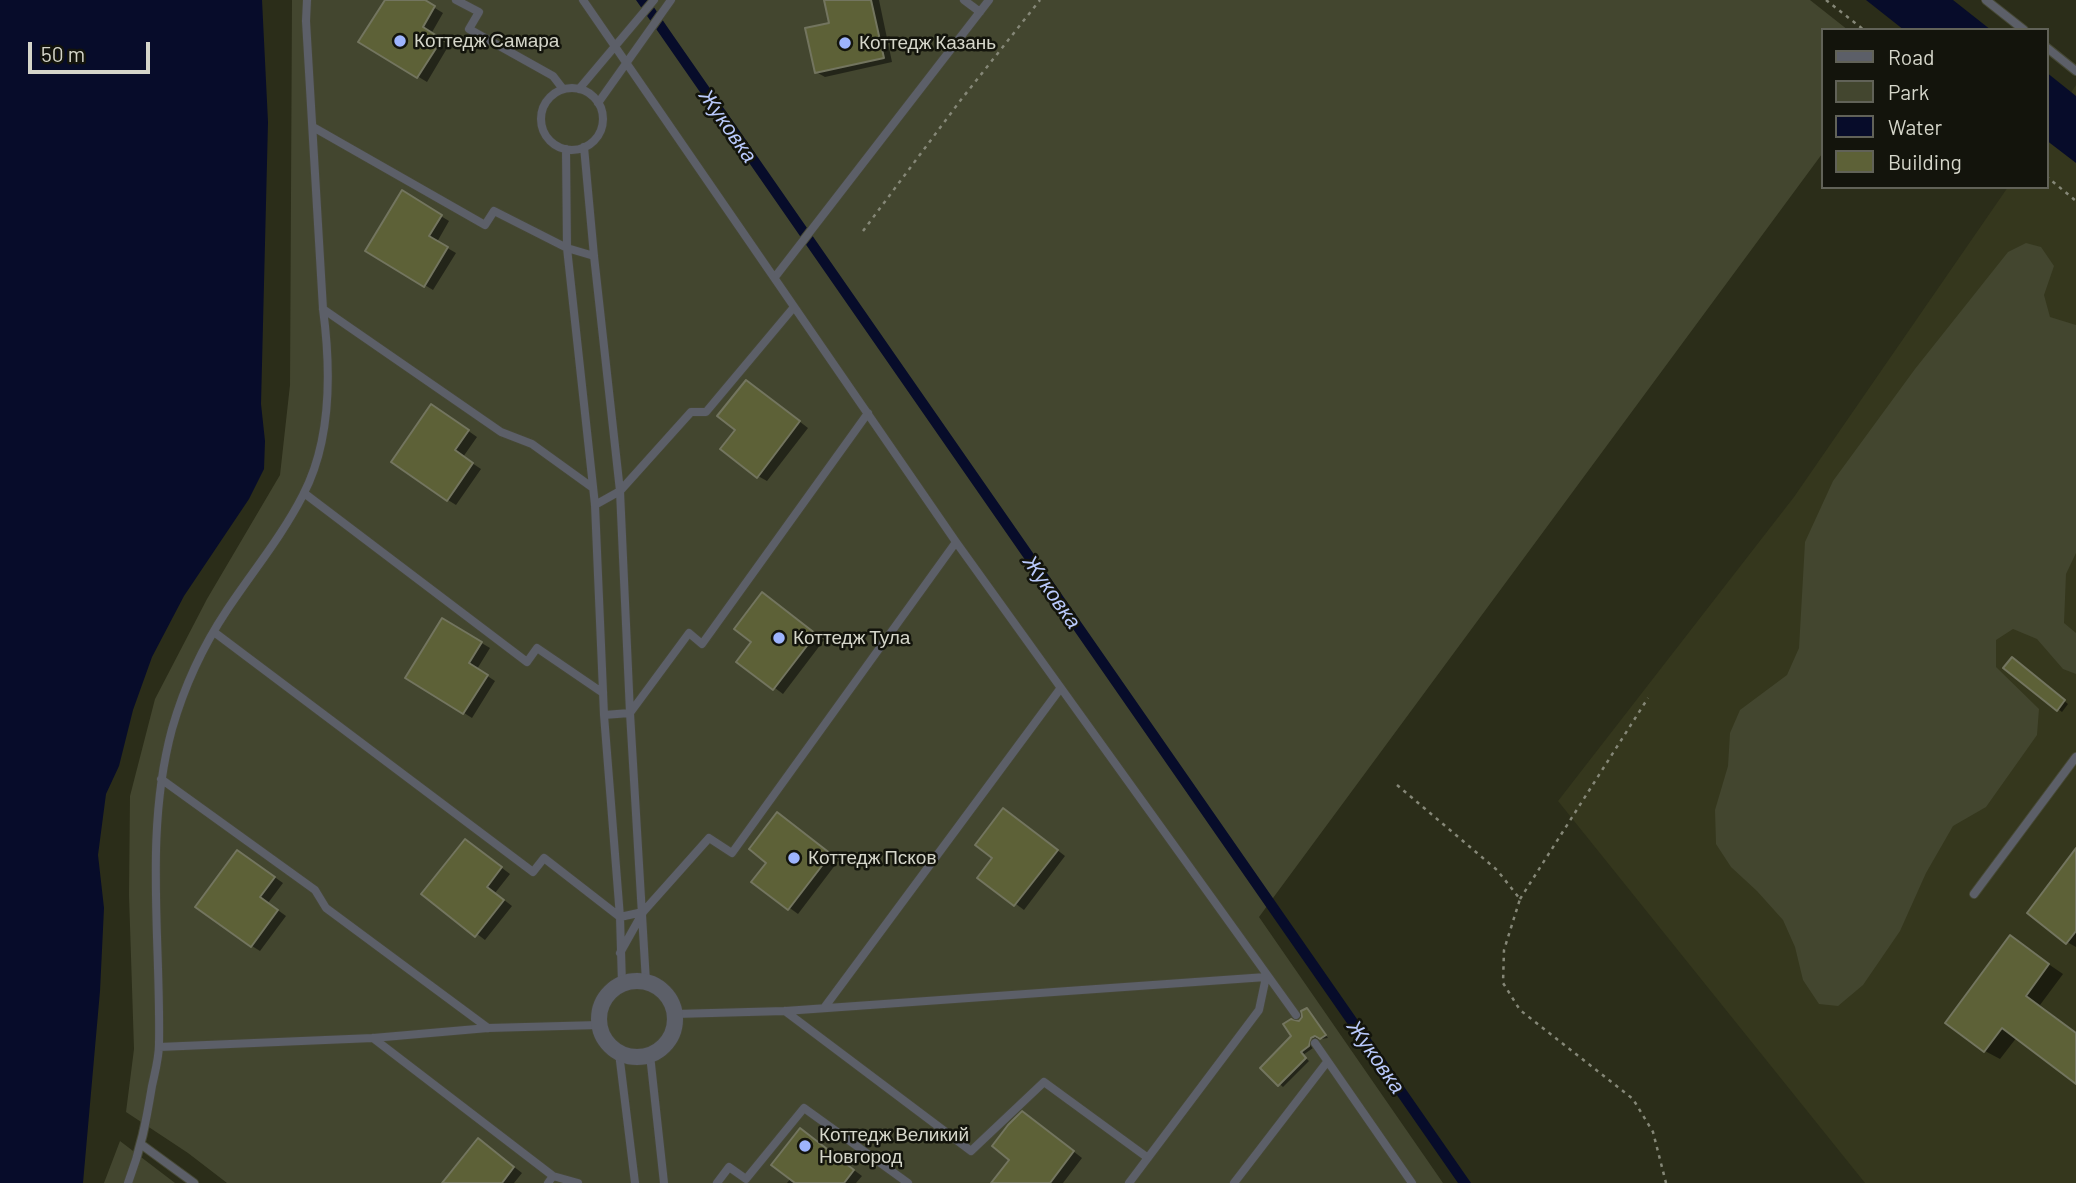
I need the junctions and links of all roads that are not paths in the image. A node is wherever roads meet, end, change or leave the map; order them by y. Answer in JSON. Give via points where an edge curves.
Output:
{"nodes":[{"id":1,"x":307,"y":0,"type":"edge"},
{"id":2,"x":457,"y":0,"type":"edge"},
{"id":3,"x":583,"y":0,"type":"edge"},
{"id":4,"x":654,"y":0,"type":"edge"},
{"id":5,"x":671,"y":0,"type":"edge"},
{"id":6,"x":964,"y":0,"type":"edge"},
{"id":7,"x":989,"y":0,"type":"edge"},
{"id":8,"x":1986,"y":0,"type":"edge"},
{"id":9,"x":980,"y":12,"type":"junction"},
{"id":10,"x":2021,"y":28,"type":"edge"},
{"id":11,"x":615,"y":44,"type":"junction"},
{"id":12,"x":2048,"y":49,"type":"edge"},
{"id":13,"x":626,"y":65,"type":"junction"},
{"id":14,"x":2076,"y":71,"type":"edge"},
{"id":15,"x":563,"y":89,"type":"junction"},
{"id":16,"x":579,"y":89,"type":"junction"},
{"id":17,"x":598,"y":103,"type":"junction"},
{"id":18,"x":313,"y":127,"type":"junction"},
{"id":19,"x":584,"y":147,"type":"junction"},
{"id":20,"x":566,"y":149,"type":"junction"},
{"id":21,"x":567,"y":247,"type":"junction"},
{"id":22,"x":594,"y":256,"type":"junction"},
{"id":23,"x":775,"y":277,"type":"junction"},
{"id":24,"x":794,"y":307,"type":"junction"},
{"id":25,"x":323,"y":309,"type":"junction"},
{"id":26,"x":868,"y":413,"type":"junction"},
{"id":27,"x":593,"y":488,"type":"junction"},
{"id":28,"x":620,"y":491,"type":"junction"},
{"id":29,"x":304,"y":493,"type":"junction"},
{"id":30,"x":595,"y":505,"type":"junction"},
{"id":31,"x":956,"y":542,"type":"junction"},
{"id":32,"x":214,"y":632,"type":"junction"},
{"id":33,"x":1060,"y":689,"type":"junction"},
{"id":34,"x":603,"y":693,"type":"junction"},
{"id":35,"x":630,"y":713,"type":"junction"},
{"id":36,"x":604,"y":715,"type":"junction"},
{"id":37,"x":2076,"y":757,"type":"edge"},
{"id":38,"x":161,"y":779,"type":"junction"},
{"id":39,"x":1974,"y":894,"type":"dead end"},
{"id":40,"x":643,"y":912,"type":"junction"},
{"id":41,"x":620,"y":917,"type":"junction"},
{"id":42,"x":620,"y":953,"type":"junction"},
{"id":43,"x":1266,"y":977,"type":"junction"},
{"id":44,"x":646,"y":982,"type":"junction"},
{"id":45,"x":622,"y":984,"type":"junction"},
{"id":46,"x":824,"y":1008,"type":"junction"},
{"id":47,"x":785,"y":1011,"type":"junction"},
{"id":48,"x":675,"y":1014,"type":"junction"},
{"id":49,"x":1296,"y":1015,"type":"dead end"},
{"id":50,"x":599,"y":1025,"type":"junction"},
{"id":51,"x":488,"y":1028,"type":"junction"},
{"id":52,"x":373,"y":1038,"type":"junction"},
{"id":53,"x":1315,"y":1042,"type":"dead end"},
{"id":54,"x":159,"y":1047,"type":"junction"},
{"id":55,"x":619,"y":1053,"type":"junction"},
{"id":56,"x":650,"y":1055,"type":"junction"},
{"id":57,"x":1327,"y":1062,"type":"junction"},
{"id":58,"x":142,"y":1145,"type":"junction"},
{"id":59,"x":1148,"y":1158,"type":"junction"},
{"id":60,"x":551,"y":1180,"type":"edge"},
{"id":61,"x":128,"y":1183,"type":"edge"},
{"id":62,"x":194,"y":1183,"type":"edge"},
{"id":63,"x":578,"y":1183,"type":"edge"},
{"id":64,"x":635,"y":1183,"type":"edge"},
{"id":65,"x":664,"y":1183,"type":"edge"},
{"id":66,"x":717,"y":1183,"type":"edge"},
{"id":67,"x":908,"y":1183,"type":"edge"},
{"id":68,"x":1129,"y":1183,"type":"edge"},
{"id":69,"x":1234,"y":1183,"type":"edge"},
{"id":70,"x":1412,"y":1183,"type":"edge"}],
"edges":[{"from":1,"to":18,"type":"lane"},
{"from":2,"to":15,"type":"lane","via":[[479,12],[470,29],[553,76]]},
{"from":3,"to":11,"type":"lane"},
{"from":4,"to":11,"type":"lane"},
{"from":5,"to":13,"type":"lane"},
{"from":6,"to":9,"type":"lane"},
{"from":7,"to":9,"type":"lane"},
{"from":8,"to":10,"type":"lane"},
{"from":9,"to":23,"type":"lane"},
{"from":11,"to":13,"type":"lane"},
{"from":11,"to":16,"type":"lane"},
{"from":12,"to":14,"type":"lane"},
{"from":13,"to":17,"type":"lane"},
{"from":13,"to":23,"type":"lane"},
{"from":15,"to":16,"type":"lane"},
{"from":15,"to":20,"type":"lane","via":[[546,101],[541,121],[549,140]]},
{"from":16,"to":17,"type":"lane"},
{"from":17,"to":19,"type":"lane","via":[[602,112],[599,133]]},
{"from":18,"to":21,"type":"lane","via":[[485,225],[494,211]]},
{"from":18,"to":25,"type":"lane"},
{"from":19,"to":20,"type":"lane"},
{"from":19,"to":22,"type":"lane"},
{"from":20,"to":21,"type":"lane"},
{"from":21,"to":22,"type":"lane"},
{"from":21,"to":27,"type":"lane"},
{"from":22,"to":28,"type":"lane"},
{"from":23,"to":24,"type":"lane"},
{"from":24,"to":26,"type":"lane"},
{"from":24,"to":28,"type":"lane","via":[[705,412],[691,412]]},
{"from":25,"to":27,"type":"lane","via":[[501,432],[532,443]]},
{"from":25,"to":29,"type":"lane","via":[[328,382],[317,457]]},
{"from":26,"to":31,"type":"lane"},
{"from":26,"to":35,"type":"lane","via":[[702,644],[689,634]]},
{"from":27,"to":30,"type":"lane"},
{"from":28,"to":30,"type":"lane"},
{"from":28,"to":35,"type":"lane"},
{"from":29,"to":32,"type":"lane"},
{"from":29,"to":34,"type":"lane","via":[[527,662],[537,648]]},
{"from":30,"to":34,"type":"lane"},
{"from":31,"to":33,"type":"lane"},
{"from":31,"to":40,"type":"lane","via":[[732,853],[709,838]]},
{"from":32,"to":38,"type":"lane","via":[[182,699]]},
{"from":32,"to":41,"type":"lane","via":[[533,872],[544,858]]},
{"from":33,"to":43,"type":"lane"},
{"from":33,"to":46,"type":"lane"},
{"from":34,"to":36,"type":"lane"},
{"from":35,"to":36,"type":"lane"},
{"from":35,"to":40,"type":"lane"},
{"from":36,"to":41,"type":"lane"},
{"from":37,"to":39,"type":"lane"},
{"from":38,"to":51,"type":"lane","via":[[314,890],[326,908]]},
{"from":38,"to":54,"type":"lane","via":[[156,830]]},
{"from":40,"to":41,"type":"lane"},
{"from":40,"to":42,"type":"lane"},
{"from":40,"to":44,"type":"lane"},
{"from":41,"to":42,"type":"lane"},
{"from":42,"to":45,"type":"lane"},
{"from":43,"to":46,"type":"lane"},
{"from":43,"to":49,"type":"lane"},
{"from":43,"to":59,"type":"lane","via":[[1259,1010]]},
{"from":44,"to":45,"type":"street"},
{"from":44,"to":48,"type":"street","via":[[665,994]]},
{"from":45,"to":50,"type":"street","via":[[604,1001]]},
{"from":46,"to":47,"type":"lane"},
{"from":47,"to":48,"type":"lane"},
{"from":47,"to":59,"type":"lane","via":[[971,1151],[1044,1082]]},
{"from":48,"to":56,"type":"street","via":[[669,1039]]},
{"from":50,"to":51,"type":"lane"},
{"from":50,"to":55,"type":"street"},
{"from":51,"to":52,"type":"lane"},
{"from":52,"to":54,"type":"lane"},
{"from":52,"to":60,"type":"lane"},
{"from":53,"to":57,"type":"lane"},
{"from":54,"to":58,"type":"lane"},
{"from":55,"to":56,"type":"street"},
{"from":55,"to":64,"type":"lane"},
{"from":56,"to":65,"type":"lane"},
{"from":57,"to":69,"type":"lane"},
{"from":57,"to":70,"type":"lane"},
{"from":58,"to":61,"type":"lane"},
{"from":58,"to":62,"type":"lane"},
{"from":59,"to":68,"type":"lane"},
{"from":60,"to":63,"type":"lane"},
{"from":66,"to":67,"type":"lane","via":[[729,1167],[746,1179],[804,1108]]}]}
